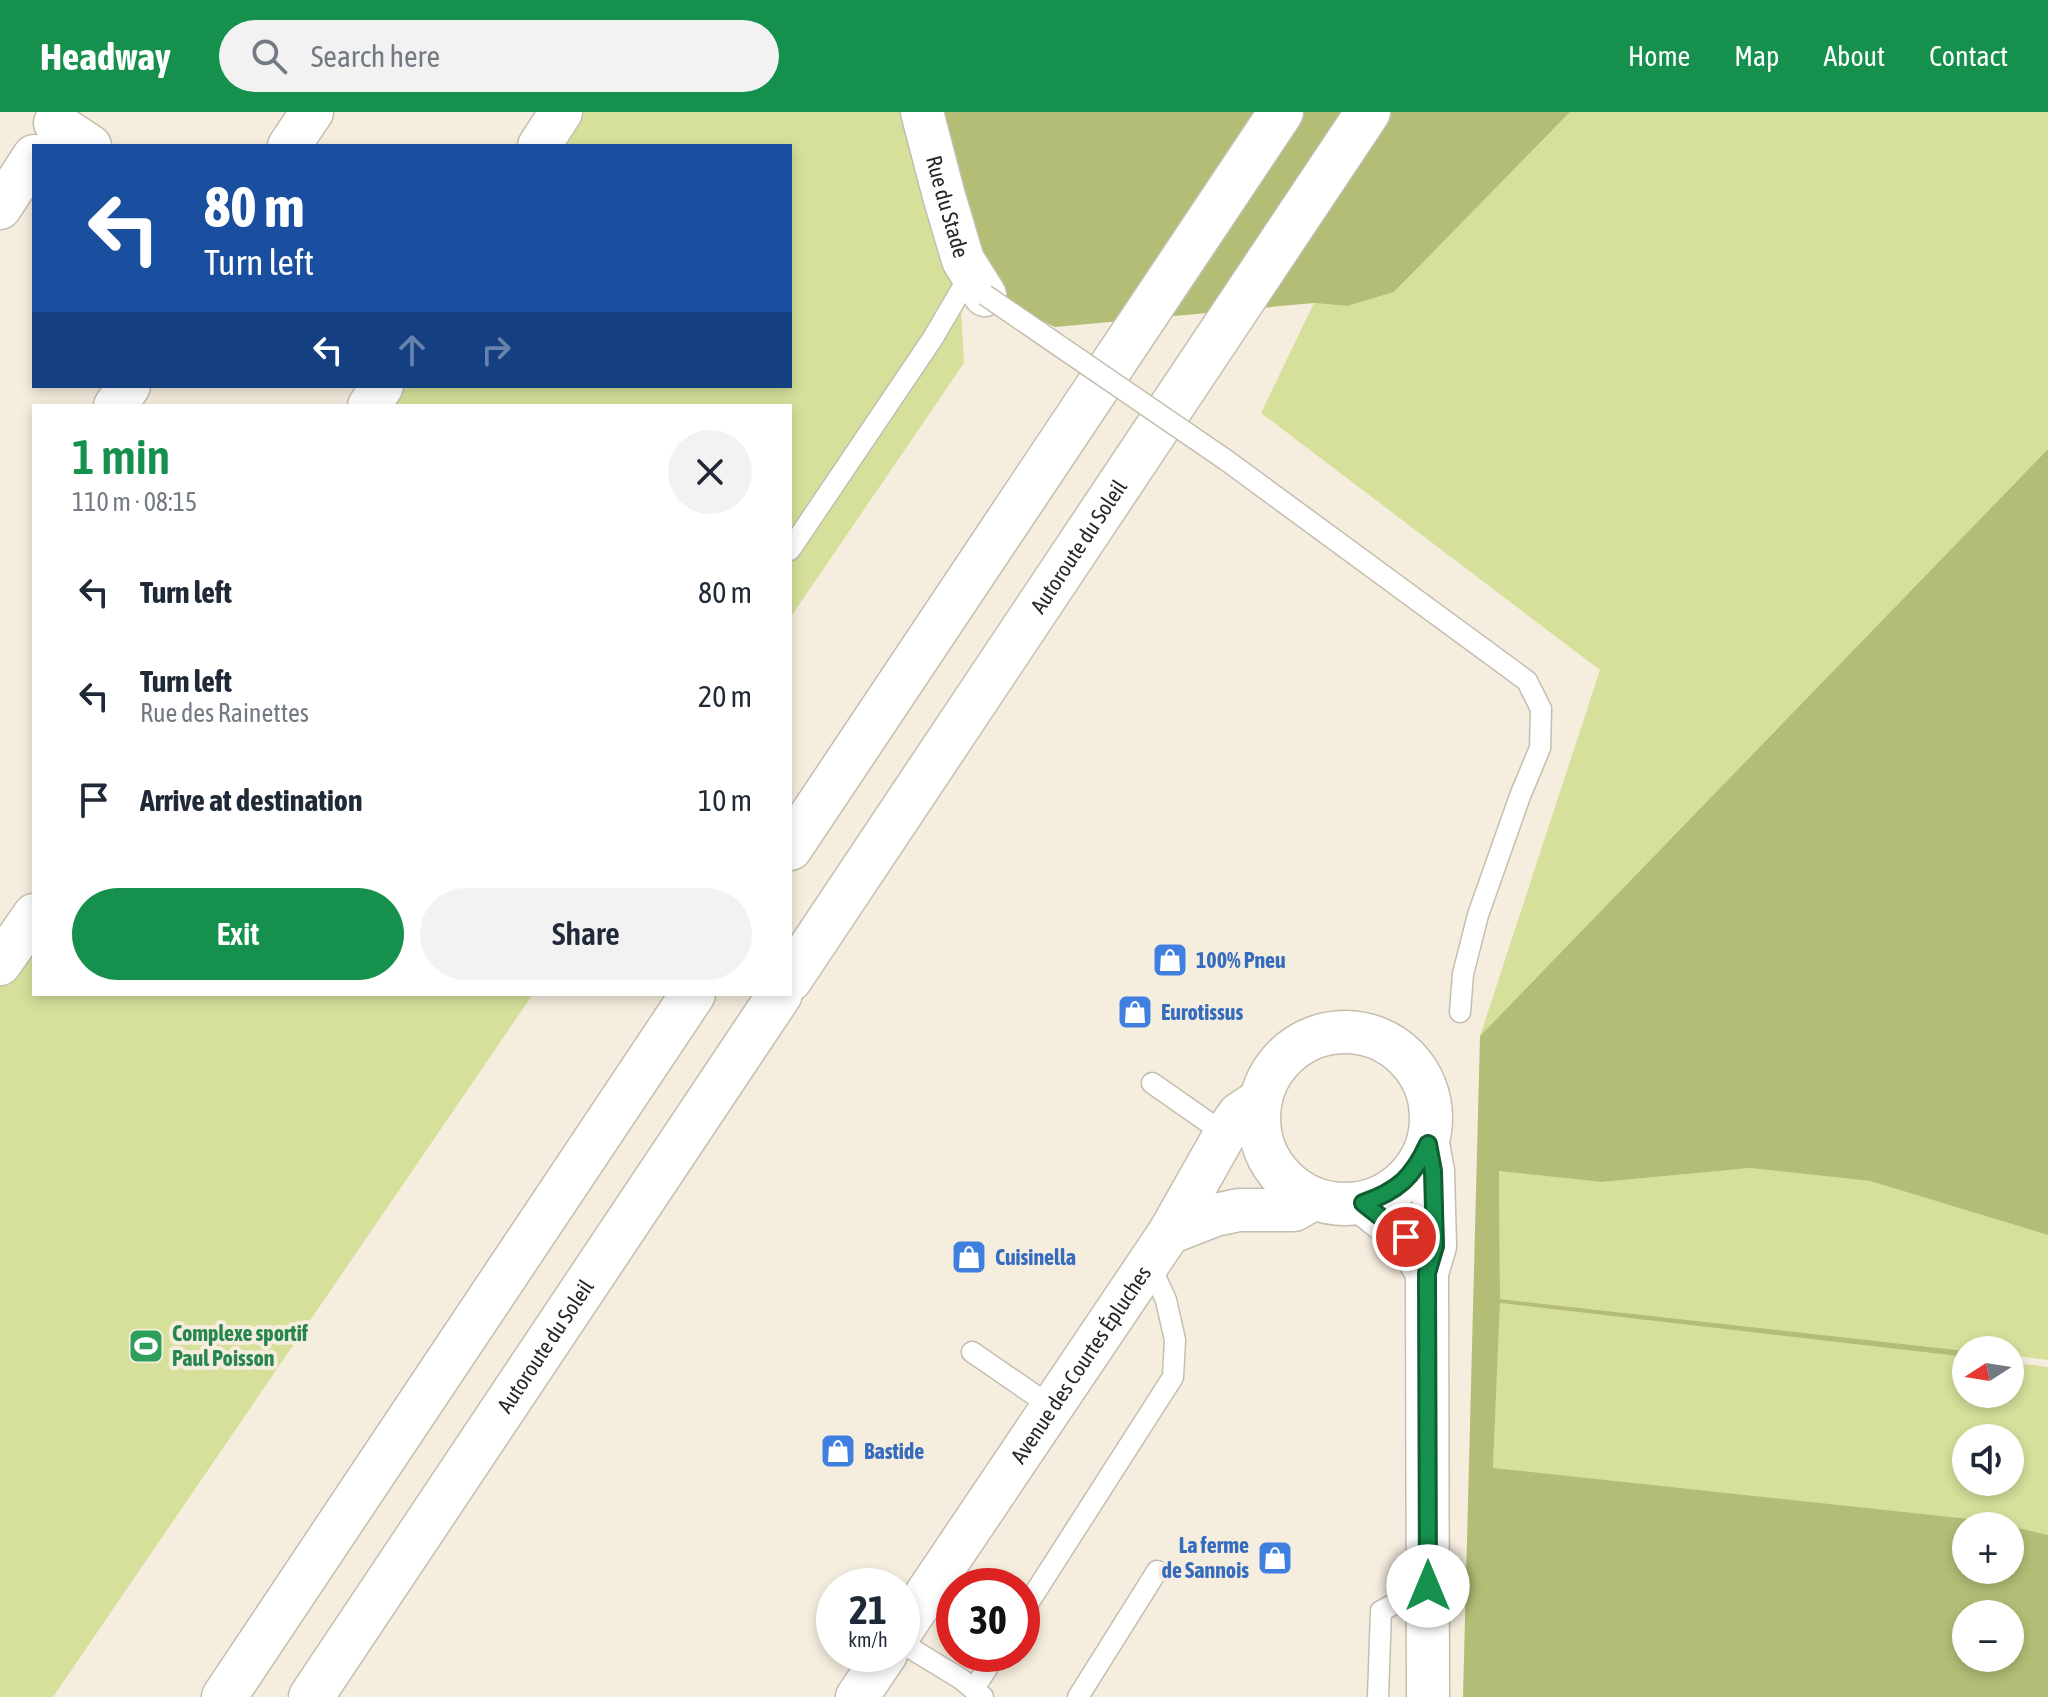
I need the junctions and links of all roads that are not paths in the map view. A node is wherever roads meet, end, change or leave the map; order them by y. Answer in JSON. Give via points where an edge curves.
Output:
{"nodes":[{"id":1,"x":312,"y":112,"type":"edge"},
{"id":2,"x":561,"y":112,"type":"edge"},
{"id":3,"x":922,"y":112,"type":"edge"},
{"id":4,"x":1281,"y":112,"type":"edge"},
{"id":5,"x":1368,"y":112,"type":"edge"},
{"id":6,"x":47,"y":134,"type":"edge"},
{"id":7,"x":83,"y":144,"type":"edge"},
{"id":8,"x":290,"y":144,"type":"edge"},
{"id":9,"x":540,"y":144,"type":"edge"},
{"id":10,"x":32,"y":158,"type":"edge"},
{"id":11,"x":0,"y":208,"type":"edge"},
{"id":12,"x":978,"y":284,"type":"junction"},
{"id":13,"x":792,"y":547,"type":"edge"},
{"id":14,"x":792,"y":845,"type":"edge"},
{"id":15,"x":32,"y":918,"type":"edge"},
{"id":16,"x":0,"y":964,"type":"edge"},
{"id":17,"x":792,"y":976,"type":"edge"},
{"id":18,"x":692,"y":996,"type":"edge"},
{"id":19,"x":779,"y":996,"type":"edge"},
{"id":20,"x":1460,"y":1012,"type":"dead end"},
{"id":21,"x":1152,"y":1083,"type":"dead end"},
{"id":22,"x":1260,"y":1100,"type":"junction"},
{"id":23,"x":1225,"y":1134,"type":"junction"},
{"id":24,"x":1428,"y":1144,"type":"junction"},
{"id":25,"x":1313,"y":1199,"type":"junction"},
{"id":26,"x":1363,"y":1203,"type":"junction"},
{"id":27,"x":1159,"y":1248,"type":"junction"},
{"id":28,"x":1427,"y":1273,"type":"junction"},
{"id":29,"x":972,"y":1352,"type":"dead end"},
{"id":30,"x":1052,"y":1407,"type":"junction"},
{"id":31,"x":1157,"y":1571,"type":"dead end"},
{"id":32,"x":1040,"y":1585,"type":"edge"},
{"id":33,"x":1428,"y":1586,"type":"junction"},
{"id":34,"x":920,"y":1603,"type":"edge"},
{"id":35,"x":885,"y":1672,"type":"edge"},
{"id":36,"x":988,"y":1672,"type":"edge"},
{"id":37,"x":978,"y":1693,"type":"edge"},
{"id":38,"x":224,"y":1697,"type":"edge"},
{"id":39,"x":311,"y":1697,"type":"edge"},
{"id":40,"x":1078,"y":1697,"type":"edge"},
{"id":41,"x":1378,"y":1697,"type":"edge"},
{"id":42,"x":1428,"y":1697,"type":"edge"}],
"edges":[{"from":1,"to":8,"type":"street"},
{"from":2,"to":9,"type":"street"},
{"from":3,"to":12,"type":"street","name":"Rue du Stade","via":[[963,260]]},
{"from":4,"to":14,"type":"highway"},
{"from":5,"to":17,"type":"highway","name":"Autoroute du Soleil"},
{"from":6,"to":7,"type":"street"},
{"from":10,"to":11,"type":"street"},
{"from":12,"to":13,"type":"lane","via":[[933,338]]},
{"from":12,"to":20,"type":"lane","bridge":true,"via":[[1527,681],[1541,709],[1540,748],[1478,915]]},
{"from":15,"to":16,"type":"street"},
{"from":18,"to":38,"type":"highway"},
{"from":19,"to":39,"type":"highway","name":"Autoroute du Soleil"},
{"from":21,"to":23,"type":"lane"},
{"from":22,"to":23,"type":"street","name":"Avenue des Courtes Épluches","via":[[1239,1114]]},
{"from":22,"to":24,"type":"street","via":[[1272,1072],[1291,1049],[1318,1035],[1348,1031],[1377,1037],[1403,1052],[1421,1076],[1430,1098]]},
{"from":22,"to":25,"type":"street","via":[[1259,1130],[1268,1159],[1287,1182]]},
{"from":23,"to":27,"type":"street","name":"Avenue des Courtes Épluches"},
{"from":24,"to":26,"type":"street","via":[[1404,1182]]},
{"from":24,"to":28,"type":"street","via":[[1435,1246]]},
{"from":25,"to":26,"type":"street","via":[[1337,1205]]},
{"from":25,"to":27,"type":"street","via":[[1294,1210],[1215,1215]]},
{"from":26,"to":28,"type":"street","via":[[1406,1237]]},
{"from":27,"to":30,"type":"street","name":"Avenue des Courtes Épluches"},
{"from":27,"to":32,"type":"lane","via":[[1175,1340],[1173,1377]]},
{"from":28,"to":33,"type":"street"},
{"from":29,"to":30,"type":"lane"},
{"from":30,"to":34,"type":"street","name":"Avenue des Courtes Épluches"},
{"from":31,"to":40,"type":"lane"},
{"from":33,"to":41,"type":"lane","via":[[1381,1611]]},
{"from":33,"to":42,"type":"street"},
{"from":35,"to":37,"type":"lane"},
{"from":36,"to":37,"type":"lane"}]}
